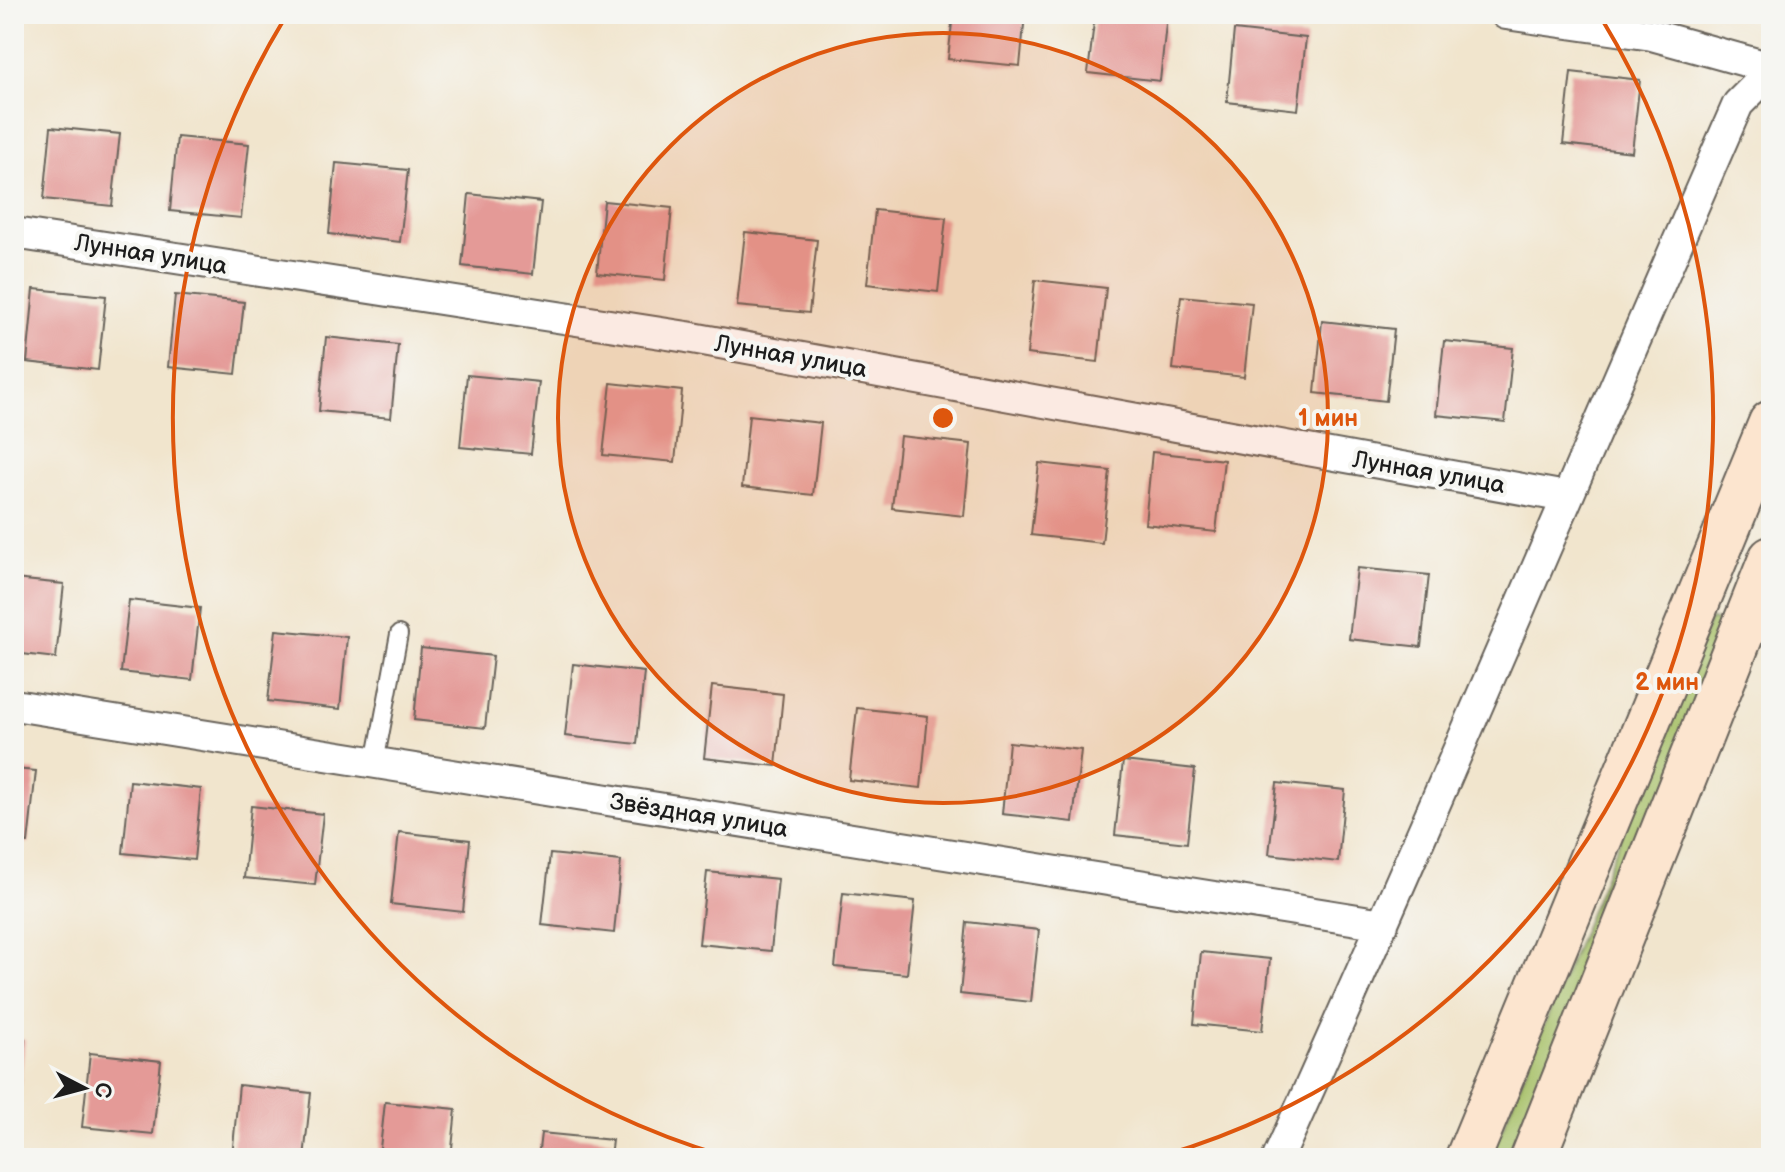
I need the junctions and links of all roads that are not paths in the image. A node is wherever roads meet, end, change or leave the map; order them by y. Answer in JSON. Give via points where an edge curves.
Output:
{"nodes":[{"id":1,"x":1506,"y":14,"type":"edge"},
{"id":2,"x":1771,"y":70,"type":"edge"},
{"id":3,"x":14,"y":233,"type":"edge"},
{"id":4,"x":1771,"y":423,"type":"edge"},
{"id":5,"x":1566,"y":497,"type":"junction"},
{"id":6,"x":1713,"y":561,"type":"junction"},
{"id":7,"x":1766,"y":570,"type":"edge"},
{"id":8,"x":399,"y":634,"type":"dead end"},
{"id":9,"x":14,"y":705,"type":"edge"},
{"id":10,"x":375,"y":763,"type":"junction"},
{"id":11,"x":1383,"y":924,"type":"junction"},
{"id":12,"x":1278,"y":1158,"type":"edge"},
{"id":13,"x":1468,"y":1158,"type":"edge"},
{"id":14,"x":1533,"y":1158,"type":"edge"}],
"edges":[{"from":1,"to":2,"type":"street","via":[[1652,35]]},
{"from":2,"to":5,"type":"street","via":[[1738,104]]},
{"from":3,"to":5,"type":"street","name":"Лунная улица","via":[[687,337]]},
{"from":4,"to":6,"type":"main road"},
{"from":5,"to":11,"type":"street"},
{"from":6,"to":7,"type":"main road"},
{"from":6,"to":13,"type":"main road"},
{"from":7,"to":14,"type":"main road"},
{"from":8,"to":10,"type":"lane"},
{"from":9,"to":10,"type":"street","name":"Звёздная улица"},
{"from":10,"to":11,"type":"street","name":"Звёздная улица"},
{"from":11,"to":12,"type":"street"}]}
